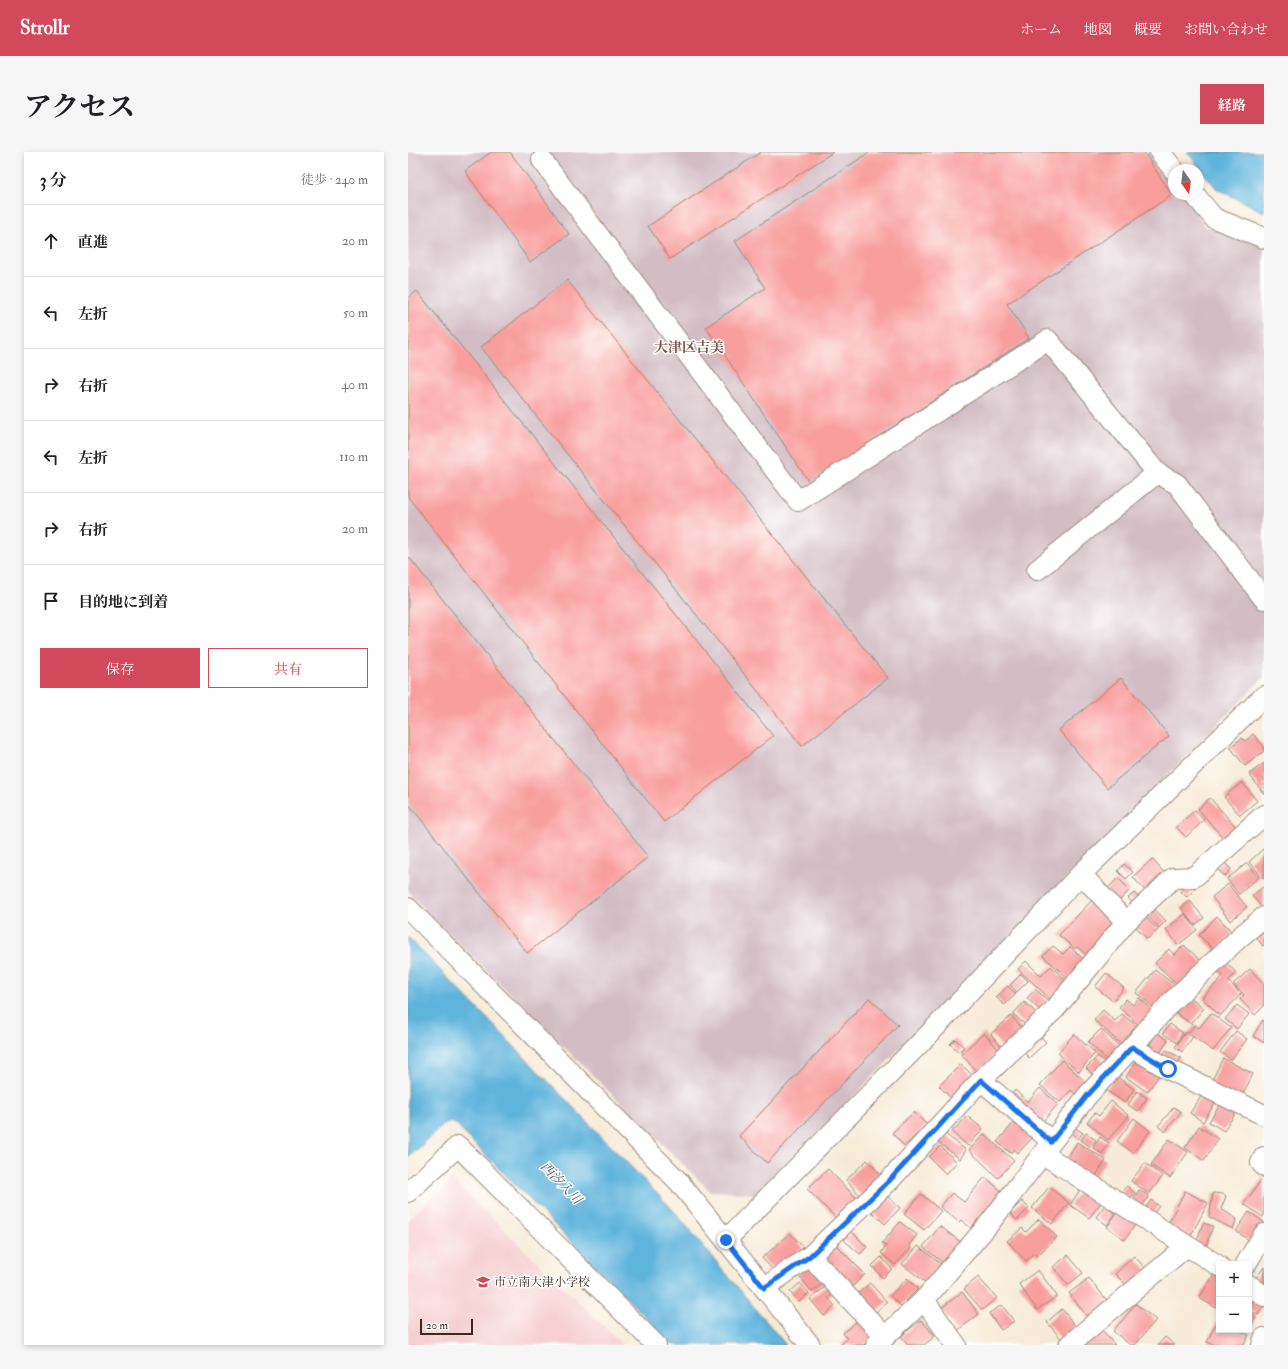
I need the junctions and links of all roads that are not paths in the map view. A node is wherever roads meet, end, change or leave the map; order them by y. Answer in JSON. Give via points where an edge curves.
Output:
{"nodes":[{"id":1,"x":1160,"y":152,"type":"edge"},
{"id":2,"x":542,"y":160,"type":"dead end"},
{"id":3,"x":1169,"y":164,"type":"edge"},
{"id":4,"x":1199,"y":200,"type":"edge"},
{"id":5,"x":1264,"y":238,"type":"edge"},
{"id":6,"x":1157,"y":473,"type":"junction"},
{"id":7,"x":1037,"y":570,"type":"dead end"},
{"id":8,"x":1264,"y":599,"type":"edge"},
{"id":9,"x":1264,"y":696,"type":"edge"},
{"id":10,"x":1263,"y":819,"type":"edge"},
{"id":11,"x":1081,"y":874,"type":"junction"},
{"id":12,"x":408,"y":908,"type":"edge"},
{"id":13,"x":1264,"y":917,"type":"edge"},
{"id":14,"x":1126,"y":922,"type":"junction"},
{"id":15,"x":1132,"y":1047,"type":"junction"},
{"id":16,"x":981,"y":1080,"type":"junction"},
{"id":17,"x":1264,"y":1115,"type":"edge"},
{"id":18,"x":1047,"y":1148,"type":"junction"},
{"id":19,"x":1264,"y":1157,"type":"edge"},
{"id":20,"x":1264,"y":1166,"type":"edge"},
{"id":21,"x":408,"y":1192,"type":"edge"},
{"id":22,"x":1264,"y":1234,"type":"edge"},
{"id":23,"x":726,"y":1240,"type":"junction"},
{"id":24,"x":1187,"y":1246,"type":"junction"},
{"id":25,"x":810,"y":1256,"type":"junction"},
{"id":26,"x":1248,"y":1261,"type":"edge"},
{"id":27,"x":1216,"y":1264,"type":"edge"},
{"id":28,"x":1252,"y":1287,"type":"edge"},
{"id":29,"x":764,"y":1288,"type":"junction"},
{"id":30,"x":1264,"y":1296,"type":"edge"},
{"id":31,"x":924,"y":1300,"type":"junction"},
{"id":32,"x":1264,"y":1338,"type":"edge"},
{"id":33,"x":880,"y":1341,"type":"edge"},
{"id":34,"x":656,"y":1345,"type":"edge"},
{"id":35,"x":810,"y":1345,"type":"edge"},
{"id":36,"x":956,"y":1345,"type":"edge"},
{"id":37,"x":1069,"y":1345,"type":"edge"},
{"id":38,"x":1262,"y":1345,"type":"edge"}],
"edges":[{"from":1,"to":3,"type":"street"},
{"from":2,"to":6,"type":"street","via":[[798,501],[1048,340]]},
{"from":4,"to":5,"type":"street","via":[[1214,218]]},
{"from":6,"to":7,"type":"street"},
{"from":6,"to":8,"type":"street","via":[[1177,484]]},
{"from":9,"to":11,"type":"street"},
{"from":10,"to":14,"type":"street","via":[[1194,877],[1173,878]]},
{"from":11,"to":14,"type":"street"},
{"from":11,"to":23,"type":"street","via":[[926,1038]]},
{"from":12,"to":23,"type":"street","via":[[679,1182]]},
{"from":13,"to":15,"type":"street","via":[[1171,1002]]},
{"from":14,"to":16,"type":"street","via":[[1056,1008]]},
{"from":15,"to":17,"type":"street","via":[[1168,1069]]},
{"from":15,"to":18,"type":"street","via":[[1087,1096]]},
{"from":16,"to":18,"type":"street"},
{"from":16,"to":25,"type":"street","via":[[889,1181]]},
{"from":18,"to":24,"type":"street"},
{"from":18,"to":31,"type":"street","via":[[988,1225]]},
{"from":19,"to":20,"type":"street","via":[[1261,1164]]},
{"from":21,"to":34,"type":"street","via":[[458,1146]]},
{"from":22,"to":26,"type":"street"},
{"from":23,"to":29,"type":"street"},
{"from":24,"to":27,"type":"street"},
{"from":24,"to":37,"type":"street"},
{"from":25,"to":29,"type":"street"},
{"from":25,"to":33,"type":"street"},
{"from":28,"to":30,"type":"street"},
{"from":29,"to":35,"type":"street"},
{"from":31,"to":33,"type":"street"},
{"from":31,"to":36,"type":"street"},
{"from":32,"to":38,"type":"street"}]}
